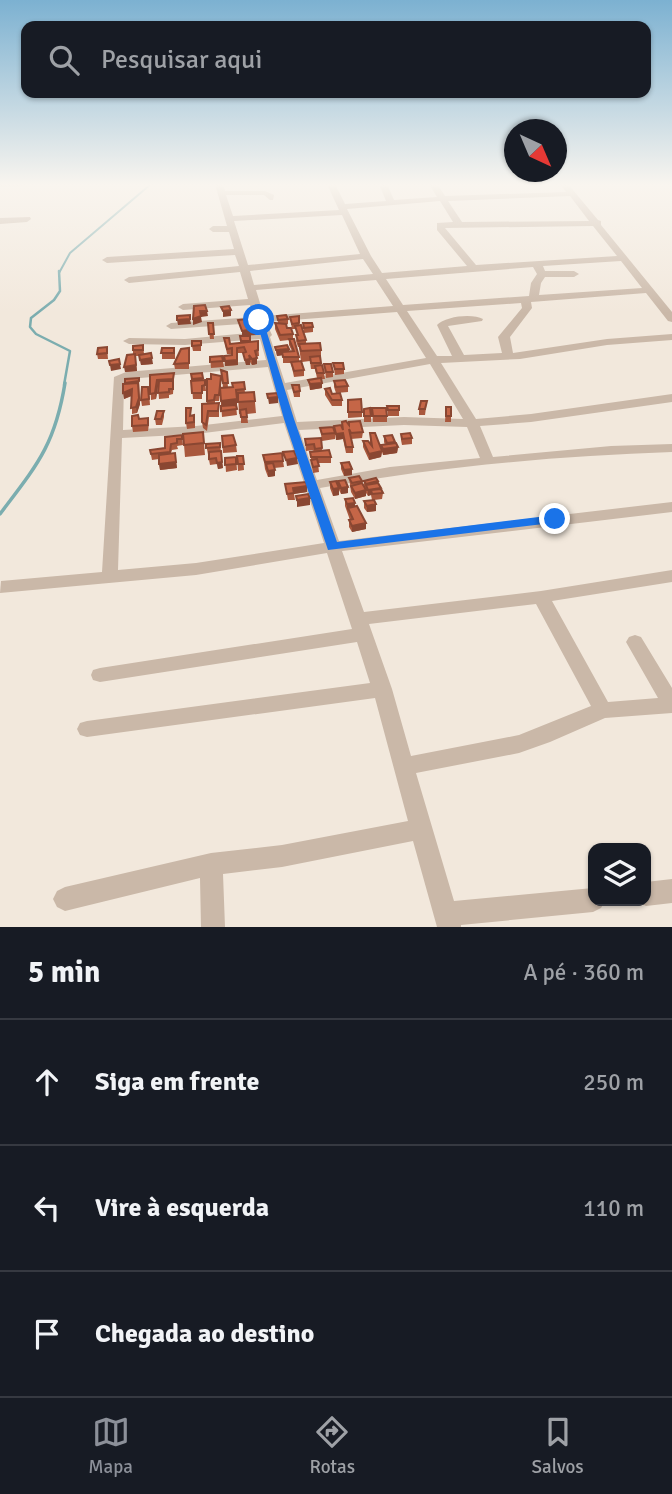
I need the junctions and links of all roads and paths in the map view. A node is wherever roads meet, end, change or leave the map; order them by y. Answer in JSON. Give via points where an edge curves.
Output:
{"nodes":[{"id":1,"x":219,"y":227,"type":"edge"},
{"id":2,"x":231,"y":227,"type":"edge"},
{"id":3,"x":351,"y":227,"type":"edge"},
{"id":4,"x":440,"y":227,"type":"edge"},
{"id":5,"x":602,"y":227,"type":"edge"},
{"id":6,"x":213,"y":229,"type":"dead end"},
{"id":7,"x":238,"y":252,"type":"junction"},
{"id":8,"x":366,"y":256,"type":"junction"},
{"id":9,"x":625,"y":258,"type":"junction"},
{"id":10,"x":107,"y":260,"type":"dead end"},
{"id":11,"x":536,"y":263,"type":"junction"},
{"id":12,"x":474,"y":268,"type":"junction"},
{"id":13,"x":244,"y":269,"type":"junction"},
{"id":14,"x":542,"y":274,"type":"junction"},
{"id":15,"x":575,"y":274,"type":"dead end"},
{"id":16,"x":378,"y":277,"type":"junction"},
{"id":17,"x":129,"y":280,"type":"dead end"},
{"id":18,"x":649,"y":290,"type":"junction"},
{"id":19,"x":253,"y":295,"type":"junction"},
{"id":20,"x":529,"y":298,"type":"junction"},
{"id":21,"x":183,"y":307,"type":"dead end"},
{"id":22,"x":402,"y":310,"type":"junction"},
{"id":23,"x":478,"y":319,"type":"dead end"},
{"id":24,"x":672,"y":319,"type":"edge"},
{"id":25,"x":172,"y":326,"type":"dead end"},
{"id":26,"x":262,"y":328,"type":"junction"},
{"id":27,"x":672,"y":337,"type":"edge"},
{"id":28,"x":129,"y":341,"type":"dead end"},
{"id":29,"x":508,"y":357,"type":"junction"},
{"id":30,"x":460,"y":359,"type":"junction"},
{"id":31,"x":433,"y":360,"type":"junction"},
{"id":32,"x":273,"y":363,"type":"junction"},
{"id":33,"x":280,"y":388,"type":"junction"},
{"id":34,"x":672,"y":398,"type":"edge"},
{"id":35,"x":291,"y":423,"type":"junction"},
{"id":36,"x":472,"y":423,"type":"junction"},
{"id":37,"x":118,"y":434,"type":"junction"},
{"id":38,"x":672,"y":448,"type":"edge"},
{"id":39,"x":488,"y":461,"type":"junction"},
{"id":40,"x":311,"y":485,"type":"junction"},
{"id":41,"x":672,"y":507,"type":"edge"},
{"id":42,"x":332,"y":547,"type":"junction"},
{"id":43,"x":110,"y":576,"type":"junction"},
{"id":44,"x":672,"y":576,"type":"edge"},
{"id":45,"x":1,"y":587,"type":"edge"},
{"id":46,"x":541,"y":597,"type":"junction"},
{"id":47,"x":361,"y":626,"type":"junction"},
{"id":48,"x":635,"y":642,"type":"dead end"},
{"id":49,"x":100,"y":675,"type":"dead end"},
{"id":50,"x":382,"y":689,"type":"junction"},
{"id":51,"x":672,"y":705,"type":"edge"},
{"id":52,"x":603,"y":710,"type":"junction"},
{"id":53,"x":87,"y":729,"type":"dead end"},
{"id":54,"x":404,"y":766,"type":"junction"},
{"id":55,"x":421,"y":829,"type":"junction"},
{"id":56,"x":211,"y":864,"type":"junction"},
{"id":57,"x":672,"y":891,"type":"edge"},
{"id":58,"x":651,"y":893,"type":"edge"},
{"id":59,"x":65,"y":899,"type":"dead end"},
{"id":60,"x":588,"y":901,"type":"edge"},
{"id":61,"x":447,"y":921,"type":"edge"},
{"id":62,"x":213,"y":927,"type":"edge"}],
"edges":[{"from":1,"to":6,"type":"street"},
{"from":2,"to":7,"type":"street"},
{"from":3,"to":8,"type":"street"},
{"from":4,"to":12,"type":"street"},
{"from":5,"to":9,"type":"street"},
{"from":7,"to":10,"type":"street"},
{"from":7,"to":13,"type":"street"},
{"from":8,"to":13,"type":"street"},
{"from":8,"to":16,"type":"street"},
{"from":9,"to":11,"type":"street"},
{"from":9,"to":18,"type":"street"},
{"from":11,"to":12,"type":"street"},
{"from":11,"to":14,"type":"street"},
{"from":12,"to":16,"type":"street"},
{"from":13,"to":17,"type":"street"},
{"from":13,"to":19,"type":"street"},
{"from":14,"to":15,"type":"street"},
{"from":14,"to":20,"type":"street"},
{"from":16,"to":19,"type":"street"},
{"from":16,"to":22,"type":"street"},
{"from":18,"to":20,"type":"street"},
{"from":18,"to":24,"type":"street"},
{"from":19,"to":21,"type":"street"},
{"from":19,"to":26,"type":"street"},
{"from":20,"to":22,"type":"street"},
{"from":20,"to":29,"type":"street","via":[[527,308],[504,337]]},
{"from":22,"to":26,"type":"street"},
{"from":22,"to":31,"type":"street"},
{"from":23,"to":30,"type":"street","via":[[442,325]]},
{"from":25,"to":26,"type":"street"},
{"from":26,"to":28,"type":"street","via":[[185,342]]},
{"from":26,"to":32,"type":"street"},
{"from":27,"to":29,"type":"street"},
{"from":29,"to":30,"type":"street"},
{"from":30,"to":31,"type":"street"},
{"from":31,"to":33,"type":"street"},
{"from":31,"to":36,"type":"street"},
{"from":32,"to":33,"type":"street"},
{"from":32,"to":37,"type":"street","via":[[122,377],[118,380]]},
{"from":33,"to":35,"type":"street"},
{"from":34,"to":36,"type":"street"},
{"from":35,"to":36,"type":"street"},
{"from":35,"to":37,"type":"street"},
{"from":35,"to":40,"type":"street"},
{"from":36,"to":39,"type":"street"},
{"from":37,"to":43,"type":"street"},
{"from":38,"to":39,"type":"street"},
{"from":39,"to":40,"type":"street"},
{"from":40,"to":42,"type":"street"},
{"from":41,"to":42,"type":"street"},
{"from":42,"to":43,"type":"street","via":[[197,569]]},
{"from":42,"to":47,"type":"street"},
{"from":43,"to":45,"type":"street"},
{"from":44,"to":46,"type":"street"},
{"from":46,"to":47,"type":"street"},
{"from":46,"to":52,"type":"street"},
{"from":47,"to":49,"type":"street"},
{"from":47,"to":50,"type":"street"},
{"from":48,"to":51,"type":"street"},
{"from":50,"to":53,"type":"street"},
{"from":50,"to":54,"type":"street"},
{"from":51,"to":52,"type":"street"},
{"from":52,"to":54,"type":"street","via":[[519,744]]},
{"from":54,"to":55,"type":"street"},
{"from":55,"to":56,"type":"street","via":[[282,856]]},
{"from":55,"to":61,"type":"street"},
{"from":56,"to":59,"type":"street"},
{"from":56,"to":62,"type":"street"},
{"from":57,"to":58,"type":"street"},
{"from":60,"to":61,"type":"street"}]}
